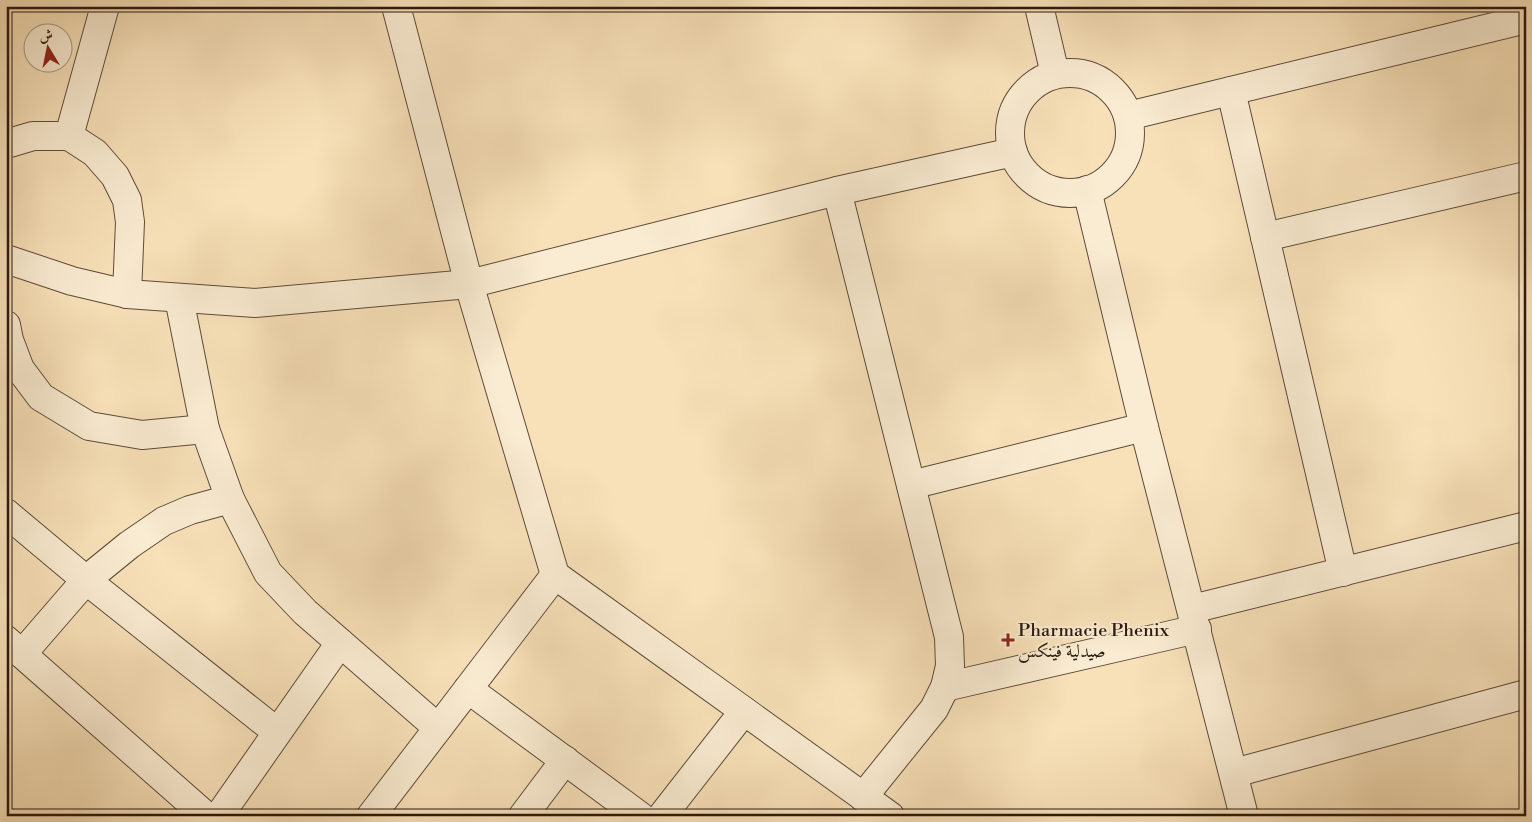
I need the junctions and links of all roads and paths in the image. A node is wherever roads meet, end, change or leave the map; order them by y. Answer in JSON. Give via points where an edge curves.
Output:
{"nodes":[{"id":1,"x":105,"y":6,"type":"edge"},
{"id":2,"x":396,"y":6,"type":"edge"},
{"id":3,"x":1039,"y":6,"type":"edge"},
{"id":4,"x":1526,"y":19,"type":"edge"},
{"id":5,"x":1055,"y":74,"type":"junction"},
{"id":6,"x":1231,"y":90,"type":"junction"},
{"id":7,"x":1128,"y":116,"type":"junction"},
{"id":8,"x":69,"y":136,"type":"junction"},
{"id":9,"x":6,"y":144,"type":"edge"},
{"id":10,"x":1013,"y":152,"type":"junction"},
{"id":11,"x":1526,"y":176,"type":"edge"},
{"id":12,"x":1087,"y":190,"type":"junction"},
{"id":13,"x":837,"y":191,"type":"junction"},
{"id":14,"x":1265,"y":237,"type":"junction"},
{"id":15,"x":6,"y":259,"type":"edge"},
{"id":16,"x":469,"y":284,"type":"junction"},
{"id":17,"x":127,"y":294,"type":"junction"},
{"id":18,"x":180,"y":298,"type":"junction"},
{"id":19,"x":6,"y":324,"type":"edge"},
{"id":20,"x":1144,"y":427,"type":"junction"},
{"id":21,"x":205,"y":428,"type":"junction"},
{"id":22,"x":911,"y":485,"type":"junction"},
{"id":23,"x":230,"y":499,"type":"junction"},
{"id":24,"x":6,"y":514,"type":"edge"},
{"id":25,"x":1526,"y":526,"type":"edge"},
{"id":26,"x":1343,"y":572,"type":"junction"},
{"id":27,"x":555,"y":575,"type":"junction"},
{"id":28,"x":86,"y":580,"type":"junction"},
{"id":29,"x":1195,"y":619,"type":"junction"},
{"id":30,"x":340,"y":643,"type":"junction"},
{"id":31,"x":14,"y":647,"type":"edge"},
{"id":32,"x":945,"y":687,"type":"junction"},
{"id":33,"x":468,"y":689,"type":"junction"},
{"id":34,"x":1526,"y":694,"type":"edge"},
{"id":35,"x":744,"y":710,"type":"junction"},
{"id":36,"x":438,"y":728,"type":"junction"},
{"id":37,"x":278,"y":732,"type":"junction"},
{"id":38,"x":565,"y":760,"type":"junction"},
{"id":39,"x":1234,"y":773,"type":"junction"},
{"id":40,"x":863,"y":797,"type":"junction"},
{"id":41,"x":206,"y":816,"type":"edge"},
{"id":42,"x":219,"y":816,"type":"edge"},
{"id":43,"x":371,"y":816,"type":"edge"},
{"id":44,"x":523,"y":816,"type":"edge"},
{"id":45,"x":640,"y":816,"type":"edge"},
{"id":46,"x":662,"y":816,"type":"edge"},
{"id":47,"x":890,"y":816,"type":"edge"},
{"id":48,"x":1244,"y":816,"type":"edge"}],
"edges":[{"from":1,"to":8,"type":"street"},
{"from":2,"to":16,"type":"street"},
{"from":3,"to":5,"type":"street"},
{"from":4,"to":6,"type":"street"},
{"from":5,"to":7,"type":"street","via":[[1092,76],[1120,99]]},
{"from":5,"to":10,"type":"street","via":[[1037,82],[1022,95],[1013,113],[1009,133]]},
{"from":6,"to":7,"type":"street"},
{"from":6,"to":14,"type":"street"},
{"from":7,"to":12,"type":"street","via":[[1128,150],[1121,165],[1109,178]]},
{"from":8,"to":9,"type":"street","via":[[33,136]]},
{"from":8,"to":17,"type":"street","via":[[95,153],[115,176],[126,200],[130,222]]},
{"from":10,"to":12,"type":"street","via":[[1022,170],[1037,183],[1056,191],[1076,193]]},
{"from":10,"to":13,"type":"street"},
{"from":11,"to":14,"type":"street"},
{"from":12,"to":20,"type":"street"},
{"from":13,"to":16,"type":"street"},
{"from":13,"to":22,"type":"street"},
{"from":14,"to":26,"type":"street"},
{"from":15,"to":17,"type":"street","via":[[72,281]]},
{"from":16,"to":18,"type":"street","via":[[255,304]]},
{"from":16,"to":27,"type":"street"},
{"from":17,"to":18,"type":"street"},
{"from":18,"to":21,"type":"street"},
{"from":19,"to":21,"type":"street","via":[[20,369],[41,397],[89,426],[142,435]]},
{"from":20,"to":22,"type":"street"},
{"from":20,"to":29,"type":"street"},
{"from":21,"to":23,"type":"street"},
{"from":22,"to":32,"type":"street","via":[[949,637],[950,666]]},
{"from":23,"to":28,"type":"street","via":[[190,510],[164,522]]},
{"from":23,"to":30,"type":"street","via":[[268,573]]},
{"from":24,"to":28,"type":"street"},
{"from":25,"to":26,"type":"street"},
{"from":26,"to":29,"type":"street"},
{"from":27,"to":33,"type":"street"},
{"from":27,"to":35,"type":"street"},
{"from":28,"to":31,"type":"street"},
{"from":28,"to":37,"type":"street"},
{"from":29,"to":32,"type":"street"},
{"from":29,"to":39,"type":"street"},
{"from":30,"to":36,"type":"street"},
{"from":30,"to":37,"type":"street"},
{"from":31,"to":41,"type":"street"},
{"from":32,"to":40,"type":"street","via":[[934,709]]},
{"from":33,"to":36,"type":"street"},
{"from":33,"to":38,"type":"street"},
{"from":34,"to":39,"type":"street"},
{"from":35,"to":40,"type":"street"},
{"from":35,"to":46,"type":"street"},
{"from":36,"to":43,"type":"street"},
{"from":37,"to":42,"type":"street"},
{"from":38,"to":44,"type":"street"},
{"from":38,"to":45,"type":"street"},
{"from":39,"to":48,"type":"street"},
{"from":40,"to":47,"type":"street"}]}
